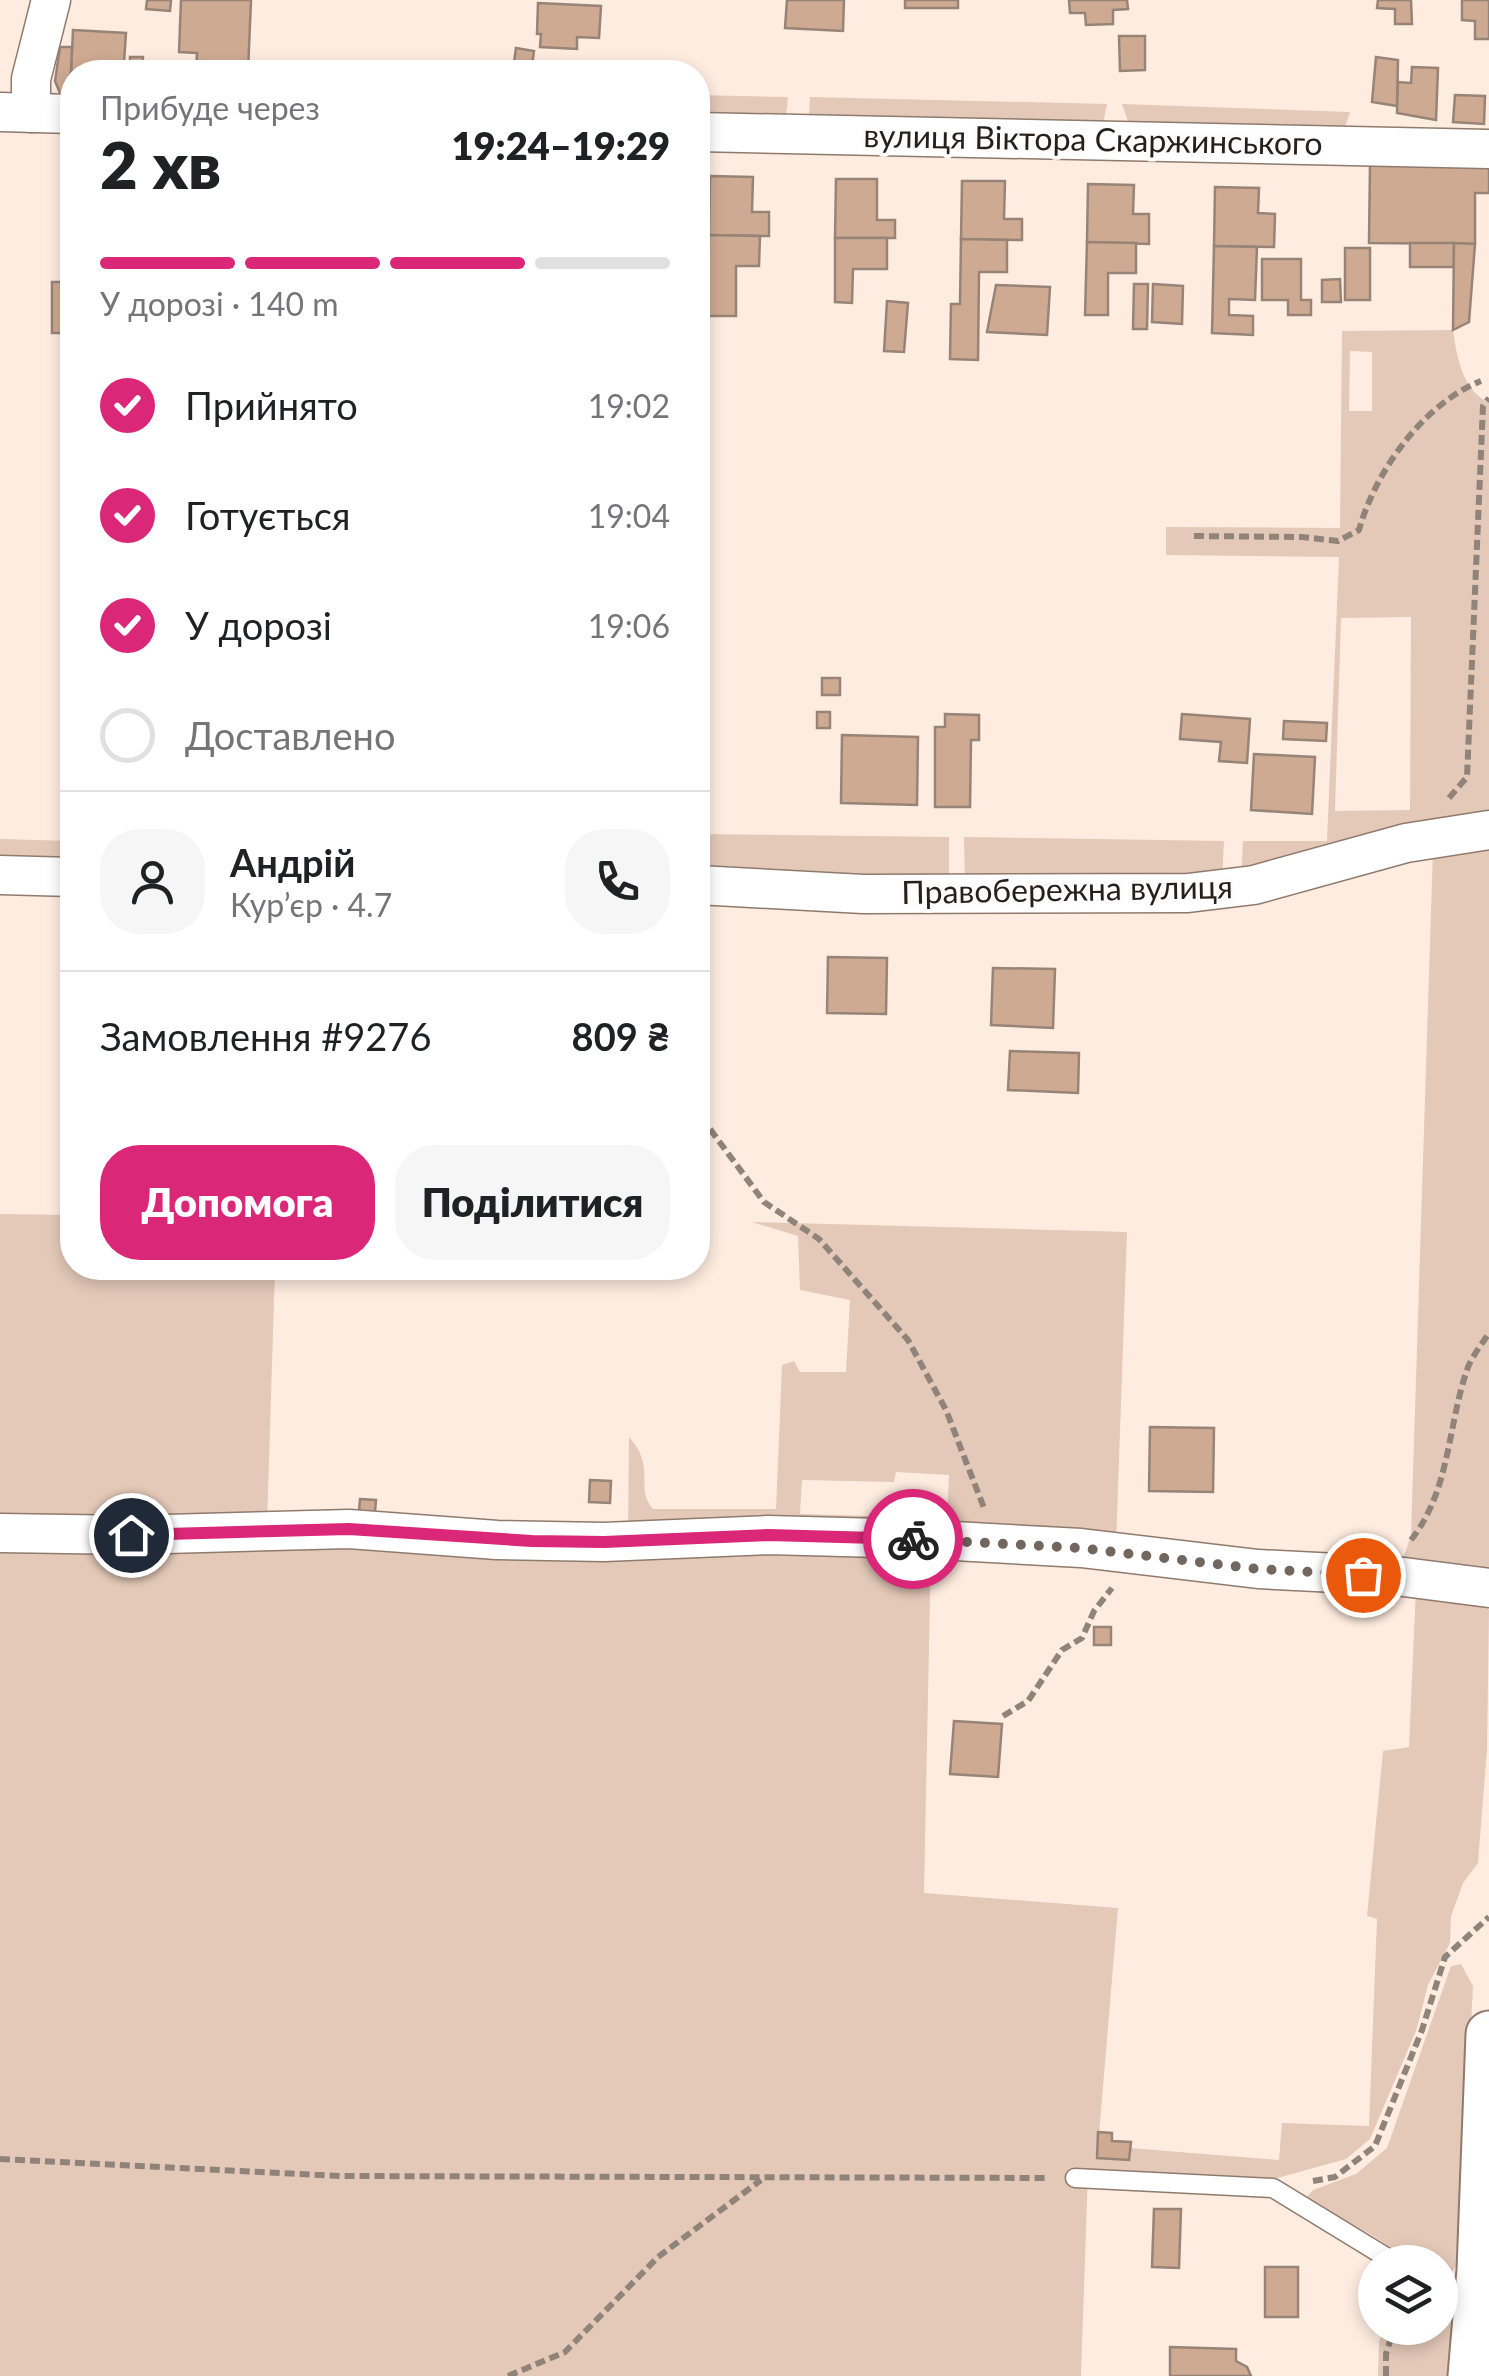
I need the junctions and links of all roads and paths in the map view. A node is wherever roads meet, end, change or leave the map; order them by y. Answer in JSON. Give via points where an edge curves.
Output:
{"nodes":[{"id":1,"x":52,"y":0,"type":"edge"},
{"id":2,"x":15,"y":113,"type":"edge"},
{"id":3,"x":60,"y":114,"type":"edge"},
{"id":4,"x":710,"y":132,"type":"edge"},
{"id":5,"x":1489,"y":148,"type":"edge"},
{"id":6,"x":1481,"y":381,"type":"dead end"},
{"id":7,"x":1489,"y":398,"type":"edge"},
{"id":8,"x":1194,"y":536,"type":"dead end"},
{"id":9,"x":1489,"y":830,"type":"edge"},
{"id":10,"x":1414,"y":842,"type":"junction"},
{"id":11,"x":0,"y":875,"type":"edge"},
{"id":12,"x":60,"y":878,"type":"edge"},
{"id":13,"x":710,"y":886,"type":"edge"},
{"id":14,"x":710,"y":1130,"type":"edge"},
{"id":15,"x":1489,"y":1333,"type":"edge"},
{"id":16,"x":0,"y":1533,"type":"edge"},
{"id":17,"x":1016,"y":1545,"type":"junction"},
{"id":18,"x":1144,"y":1555,"type":"junction"},
{"id":19,"x":1363,"y":1575,"type":"junction"},
{"id":20,"x":1489,"y":1588,"type":"edge"},
{"id":21,"x":1004,"y":1716,"type":"dead end"},
{"id":22,"x":1489,"y":1917,"type":"edge"},
{"id":23,"x":1489,"y":2034,"type":"edge"},
{"id":24,"x":0,"y":2159,"type":"edge"},
{"id":25,"x":1075,"y":2178,"type":"joint"},
{"id":26,"x":762,"y":2180,"type":"junction"},
{"id":27,"x":1273,"y":2188,"type":"junction"},
{"id":28,"x":1366,"y":2245,"type":"edge"},
{"id":29,"x":1468,"y":2303,"type":"edge"},
{"id":30,"x":1389,"y":2345,"type":"edge"},
{"id":31,"x":508,"y":2376,"type":"edge"},
{"id":32,"x":1386,"y":2376,"type":"edge"},
{"id":33,"x":1472,"y":2376,"type":"edge"}],
"edges":[{"from":1,"to":2,"type":"street","via":[[32,79]]},
{"from":2,"to":3,"type":"street"},
{"from":4,"to":5,"type":"street","name":"вулиця Віктора Скаржинського"},
{"from":6,"to":8,"type":"path","via":[[1418,424],[1369,496],[1359,530],[1338,541]]},
{"from":7,"to":10,"type":"path","via":[[1483,406],[1467,777]]},
{"from":9,"to":10,"type":"street","name":"Правобережна вулиця"},
{"from":10,"to":13,"type":"street","name":"Правобережна вулиця","via":[[1254,885],[1188,893],[863,894]]},
{"from":11,"to":12,"type":"street"},
{"from":14,"to":17,"type":"path","via":[[764,1202],[818,1238],[908,1340],[946,1410],[994,1532]]},
{"from":15,"to":19,"type":"path","via":[[1469,1364],[1442,1486],[1425,1522],[1390,1564]]},
{"from":16,"to":17,"type":"street","via":[[349,1529],[515,1540],[768,1535]]},
{"from":17,"to":18,"type":"street"},
{"from":18,"to":19,"type":"street"},
{"from":18,"to":21,"type":"path","via":[[1094,1611],[1082,1638],[1062,1650],[1028,1701]]},
{"from":19,"to":20,"type":"street"},
{"from":22,"to":27,"type":"path","via":[[1445,1958],[1375,2146],[1335,2177]]},
{"from":23,"to":29,"type":"street","via":[[1480,2270]]},
{"from":24,"to":26,"type":"path","via":[[341,2176]]},
{"from":25,"to":26,"type":"path"},
{"from":25,"to":27,"type":"lane"},
{"from":26,"to":31,"type":"path","via":[[658,2257],[565,2352]]},
{"from":27,"to":28,"type":"lane"},
{"from":29,"to":33,"type":"street"},
{"from":30,"to":32,"type":"path"}]}
